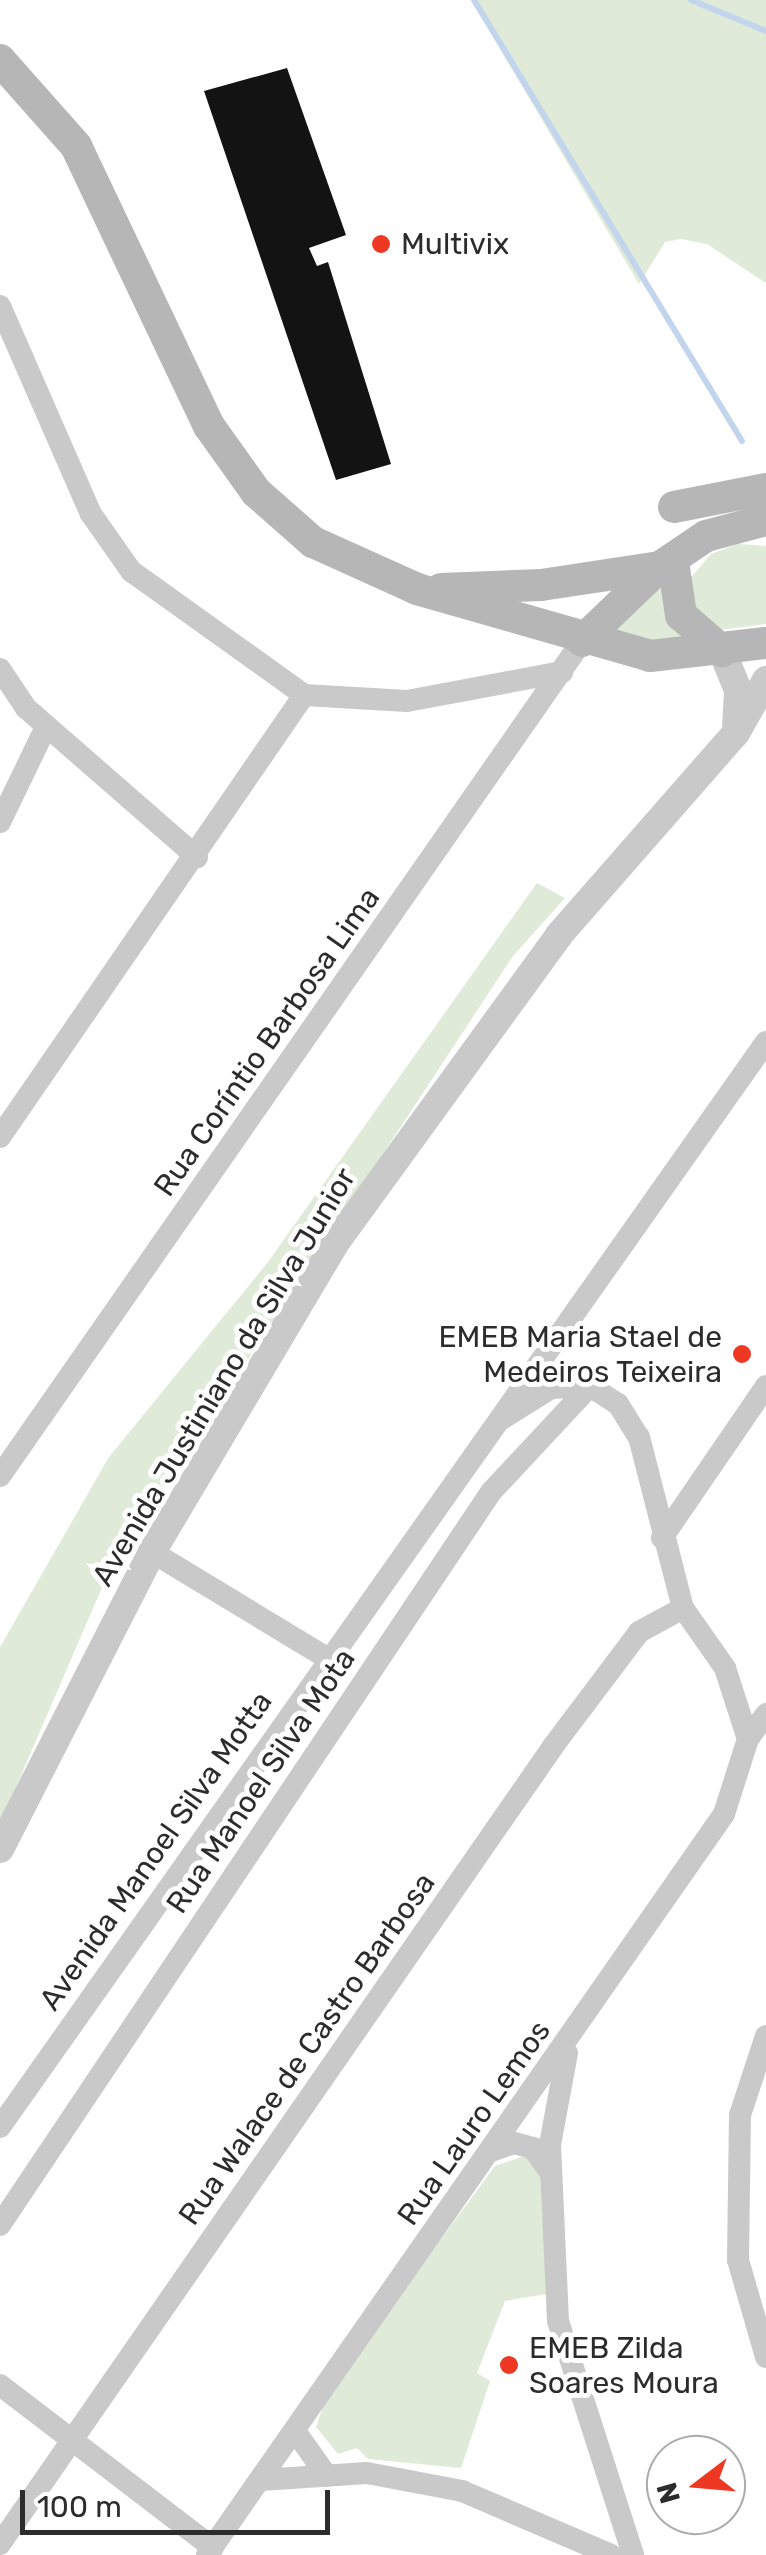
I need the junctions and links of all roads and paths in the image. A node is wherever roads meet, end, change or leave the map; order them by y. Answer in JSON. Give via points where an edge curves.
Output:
{"nodes":[{"id":1,"x":0,"y":60,"type":"edge"},
{"id":2,"x":0,"y":306,"type":"edge"},
{"id":3,"x":766,"y":489,"type":"edge"},
{"id":4,"x":674,"y":507,"type":"dead end"},
{"id":5,"x":762,"y":524,"type":"edge"},
{"id":6,"x":667,"y":564,"type":"junction"},
{"id":7,"x":417,"y":589,"type":"junction"},
{"id":8,"x":582,"y":640,"type":"junction"},
{"id":9,"x":766,"y":643,"type":"edge"},
{"id":10,"x":722,"y":651,"type":"junction"},
{"id":11,"x":0,"y":669,"type":"edge"},
{"id":12,"x":562,"y":672,"type":"junction"},
{"id":13,"x":766,"y":680,"type":"edge"},
{"id":14,"x":304,"y":694,"type":"junction"},
{"id":15,"x":46,"y":727,"type":"junction"},
{"id":16,"x":736,"y":732,"type":"junction"},
{"id":17,"x":0,"y":822,"type":"edge"},
{"id":18,"x":197,"y":857,"type":"junction"},
{"id":19,"x":766,"y":1042,"type":"edge"},
{"id":20,"x":0,"y":1137,"type":"edge"},
{"id":21,"x":590,"y":1386,"type":"junction"},
{"id":22,"x":766,"y":1386,"type":"edge"},
{"id":23,"x":489,"y":1428,"type":"junction"},
{"id":24,"x":0,"y":1476,"type":"edge"},
{"id":25,"x":662,"y":1538,"type":"junction"},
{"id":26,"x":152,"y":1552,"type":"junction"},
{"id":27,"x":683,"y":1608,"type":"junction"},
{"id":28,"x":327,"y":1658,"type":"junction"},
{"id":29,"x":766,"y":1714,"type":"edge"},
{"id":30,"x":748,"y":1739,"type":"junction"},
{"id":31,"x":0,"y":1849,"type":"edge"},
{"id":32,"x":766,"y":2036,"type":"edge"},
{"id":33,"x":572,"y":2037,"type":"junction"},
{"id":34,"x":0,"y":2127,"type":"edge"},
{"id":35,"x":490,"y":2151,"type":"junction"},
{"id":36,"x":555,"y":2180,"type":"junction"},
{"id":37,"x":0,"y":2225,"type":"edge"},
{"id":38,"x":766,"y":2357,"type":"edge"},
{"id":39,"x":0,"y":2385,"type":"edge"},
{"id":40,"x":295,"y":2432,"type":"junction"},
{"id":41,"x":73,"y":2441,"type":"junction"},
{"id":42,"x":327,"y":2476,"type":"junction"},
{"id":43,"x":262,"y":2480,"type":"junction"},
{"id":44,"x":0,"y":2544,"type":"edge"},
{"id":45,"x":210,"y":2552,"type":"edge"},
{"id":46,"x":611,"y":2555,"type":"edge"},
{"id":47,"x":633,"y":2555,"type":"edge"}],
"edges":[{"from":1,"to":7,"type":"main road","via":[[76,146],[209,426],[256,492],[313,542]]},
{"from":2,"to":14,"type":"street","via":[[91,514],[132,571]]},
{"from":3,"to":4,"type":"main road"},
{"from":5,"to":6,"type":"main road","via":[[706,536]]},
{"from":6,"to":7,"type":"main road","via":[[541,585]]},
{"from":6,"to":8,"type":"main road"},
{"from":6,"to":10,"type":"main road","via":[[680,615]]},
{"from":7,"to":8,"type":"main road"},
{"from":8,"to":10,"type":"main road","via":[[650,656]]},
{"from":8,"to":12,"type":"street","name":"Rua Coríntio Barbosa Lima"},
{"from":9,"to":10,"type":"main road"},
{"from":10,"to":16,"type":"street","via":[[738,690]]},
{"from":11,"to":15,"type":"street"},
{"from":12,"to":14,"type":"street","via":[[408,701]]},
{"from":12,"to":24,"type":"street","name":"Rua Coríntio Barbosa Lima"},
{"from":13,"to":16,"type":"street","name":"Avenida Justiniano da Silva Junior"},
{"from":14,"to":18,"type":"street"},
{"from":15,"to":17,"type":"street"},
{"from":15,"to":18,"type":"street"},
{"from":16,"to":26,"type":"street","name":"Avenida Justiniano da Silva Junior","via":[[559,935],[443,1088],[334,1244]]},
{"from":18,"to":20,"type":"street"},
{"from":19,"to":23,"type":"street","name":"Avenida Manoel Silva Motta"},
{"from":21,"to":23,"type":"street","via":[[551,1388]]},
{"from":21,"to":25,"type":"street","via":[[618,1404],[638,1437]]},
{"from":21,"to":37,"type":"street","name":"Rua Manoel Silva Mota","via":[[491,1492]]},
{"from":22,"to":25,"type":"street"},
{"from":23,"to":28,"type":"street","name":"Avenida Manoel Silva Motta"},
{"from":25,"to":27,"type":"street"},
{"from":26,"to":28,"type":"street"},
{"from":26,"to":31,"type":"street","name":"Avenida Justiniano da Silva Junior"},
{"from":27,"to":30,"type":"street","via":[[725,1668]]},
{"from":27,"to":41,"type":"street","name":"Rua Walace de Castro Barbosa","via":[[639,1632],[554,1744]]},
{"from":28,"to":34,"type":"street","name":"Avenida Manoel Silva Motta"},
{"from":29,"to":30,"type":"street","name":"Rua Lauro Lemos"},
{"from":30,"to":33,"type":"street","name":"Rua Lauro Lemos","via":[[724,1814]]},
{"from":32,"to":38,"type":"street","via":[[740,2116],[738,2260]]},
{"from":33,"to":35,"type":"street","name":"Rua Lauro Lemos"},
{"from":33,"to":36,"type":"street","via":[[553,2105]]},
{"from":35,"to":36,"type":"street","via":[[514,2143],[534,2148]]},
{"from":35,"to":40,"type":"street","name":"Rua Lauro Lemos"},
{"from":36,"to":47,"type":"street","via":[[558,2321]]},
{"from":39,"to":41,"type":"street"},
{"from":40,"to":42,"type":"street"},
{"from":40,"to":43,"type":"street","name":"Rua Lauro Lemos"},
{"from":41,"to":44,"type":"street","name":"Rua Walace de Castro Barbosa"},
{"from":41,"to":45,"type":"street"},
{"from":42,"to":43,"type":"street"},
{"from":42,"to":46,"type":"street","via":[[367,2473],[462,2491]]},
{"from":43,"to":45,"type":"street","name":"Rua Lauro Lemos"}]}
